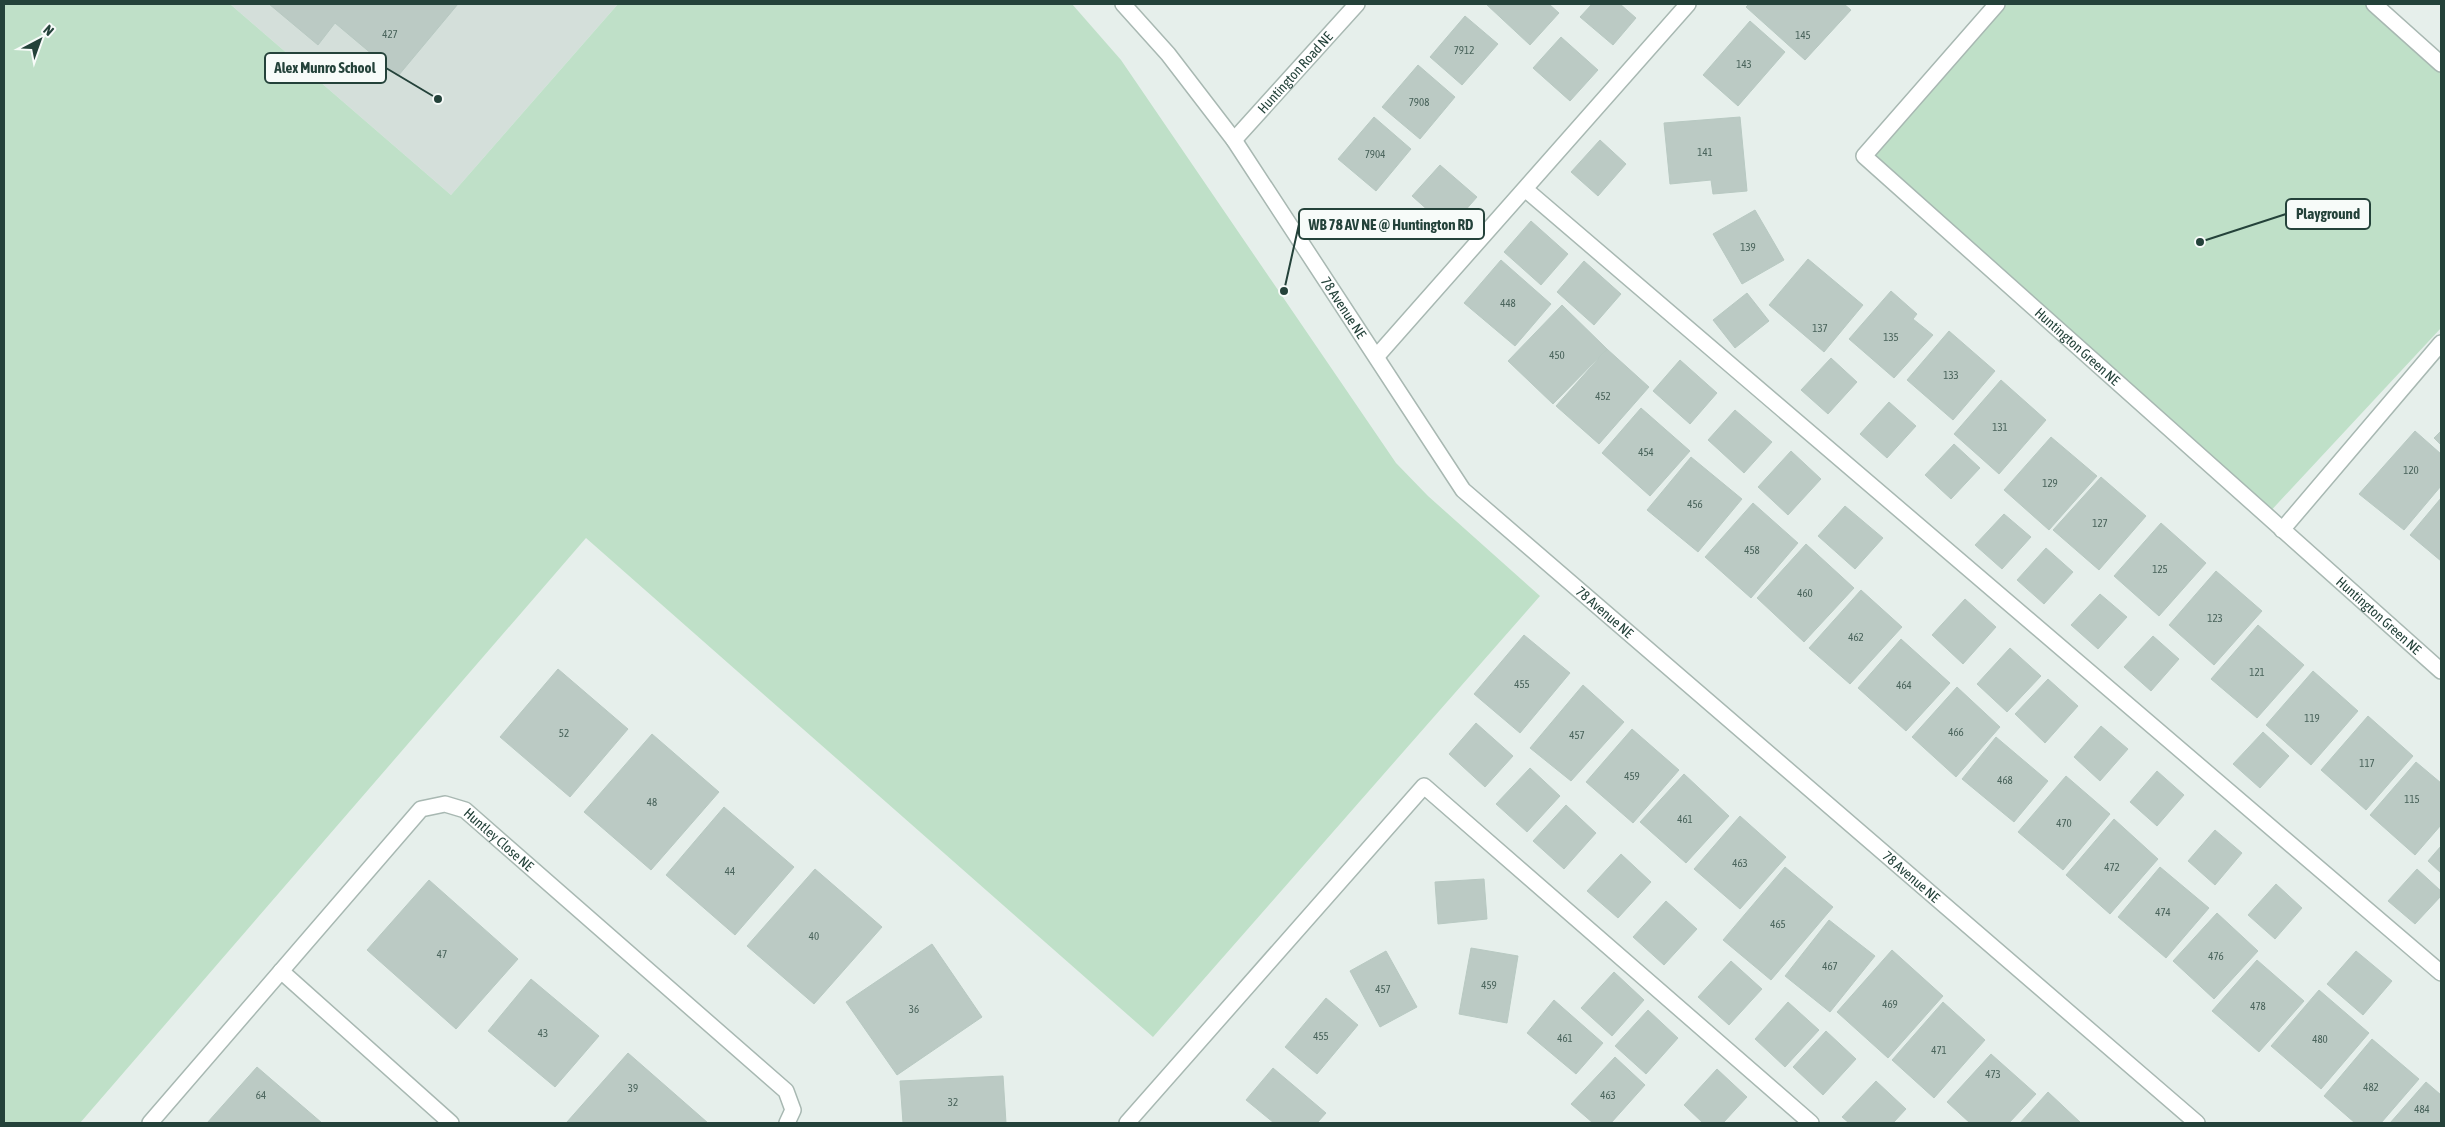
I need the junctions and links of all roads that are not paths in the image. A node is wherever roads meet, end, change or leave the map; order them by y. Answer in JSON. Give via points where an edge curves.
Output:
{"nodes":[{"id":1,"x":1123,"y":4,"type":"edge"},
{"id":2,"x":1356,"y":4,"type":"edge"},
{"id":3,"x":1688,"y":4,"type":"edge"},
{"id":4,"x":1997,"y":4,"type":"edge"},
{"id":5,"x":2374,"y":4,"type":"edge"},
{"id":6,"x":2441,"y":64,"type":"edge"},
{"id":7,"x":1234,"y":140,"type":"junction"},
{"id":8,"x":1525,"y":189,"type":"junction"},
{"id":9,"x":2440,"y":346,"type":"edge"},
{"id":10,"x":1377,"y":356,"type":"junction"},
{"id":11,"x":2282,"y":530,"type":"junction"},
{"id":12,"x":2441,"y":671,"type":"edge"},
{"id":13,"x":281,"y":971,"type":"junction"},
{"id":14,"x":2441,"y":973,"type":"edge"},
{"id":15,"x":150,"y":1123,"type":"edge"},
{"id":16,"x":451,"y":1123,"type":"edge"},
{"id":17,"x":787,"y":1123,"type":"edge"},
{"id":18,"x":1127,"y":1123,"type":"edge"},
{"id":19,"x":1811,"y":1123,"type":"edge"},
{"id":20,"x":2197,"y":1123,"type":"edge"}],
"edges":[{"from":1,"to":7,"type":"street","name":"78 Avenue NE","via":[[1168,54]]},
{"from":2,"to":7,"type":"street","name":"Huntington Road NE"},
{"from":3,"to":8,"type":"street"},
{"from":4,"to":11,"type":"street","name":"Huntington Green NE","via":[[1864,156]]},
{"from":5,"to":6,"type":"street"},
{"from":7,"to":10,"type":"street","name":"78 Avenue NE"},
{"from":8,"to":10,"type":"street"},
{"from":8,"to":14,"type":"street"},
{"from":9,"to":11,"type":"street"},
{"from":10,"to":20,"type":"street","name":"78 Avenue NE","via":[[1463,490]]},
{"from":11,"to":12,"type":"street","name":"Huntington Green NE"},
{"from":13,"to":15,"type":"street","name":"Huntley Close NE"},
{"from":13,"to":16,"type":"street"},
{"from":13,"to":17,"type":"street","name":"Huntley Close NE","via":[[421,809],[445,804],[465,810],[786,1090],[793,1110]]},
{"from":18,"to":19,"type":"street","via":[[1424,786]]}]}
